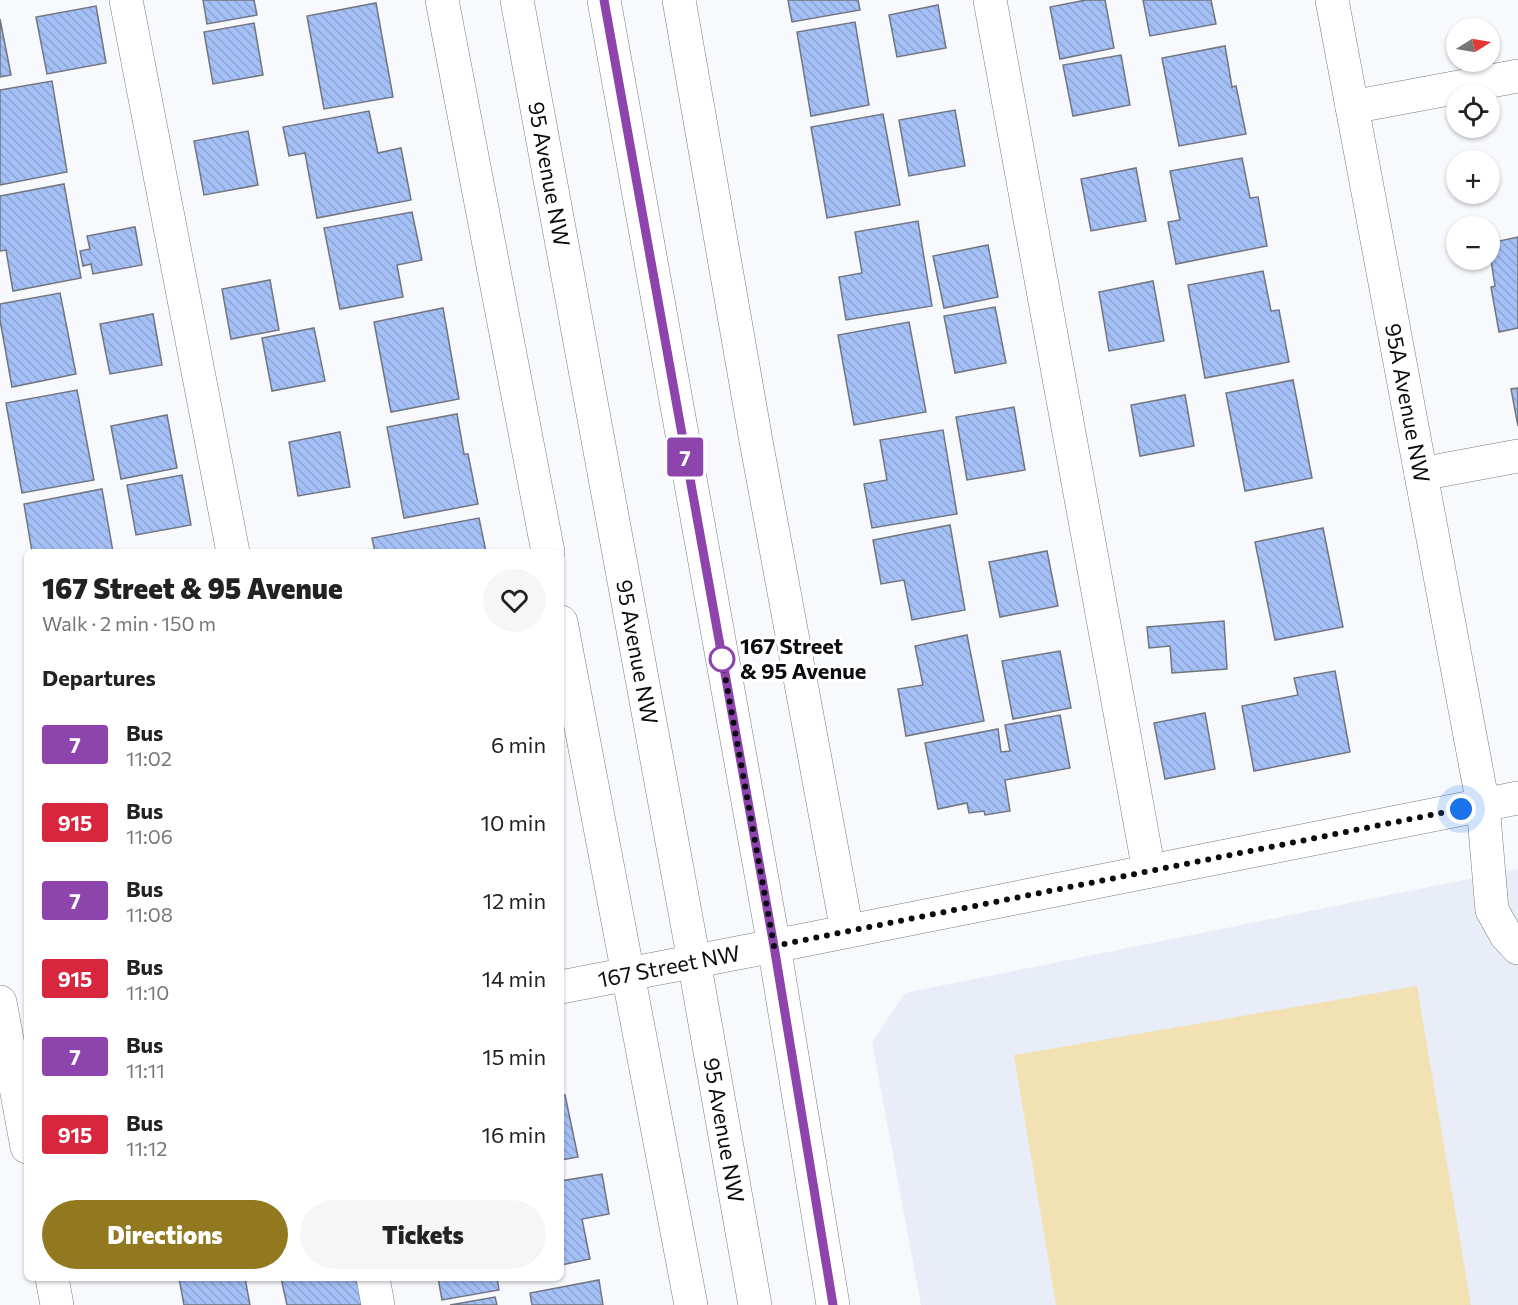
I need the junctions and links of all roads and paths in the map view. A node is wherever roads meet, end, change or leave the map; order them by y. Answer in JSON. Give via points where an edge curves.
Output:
{"nodes":[{"id":1,"x":126,"y":0,"type":"edge"},
{"id":2,"x":442,"y":0,"type":"edge"},
{"id":3,"x":517,"y":0,"type":"edge"},
{"id":4,"x":604,"y":0,"type":"edge"},
{"id":5,"x":679,"y":0,"type":"edge"},
{"id":6,"x":990,"y":0,"type":"edge"},
{"id":7,"x":1332,"y":0,"type":"edge"},
{"id":8,"x":1518,"y":76,"type":"edge"},
{"id":9,"x":1352,"y":107,"type":"junction"},
{"id":10,"x":1518,"y":456,"type":"edge"},
{"id":11,"x":1421,"y":474,"type":"junction"},
{"id":12,"x":232,"y":549,"type":"edge"},
{"id":13,"x":547,"y":549,"type":"edge"},
{"id":14,"x":564,"y":638,"type":"edge"},
{"id":15,"x":1518,"y":798,"type":"edge"},
{"id":16,"x":1483,"y":805,"type":"junction"},
{"id":17,"x":1149,"y":871,"type":"junction"},
{"id":18,"x":847,"y":931,"type":"junction"},
{"id":19,"x":774,"y":946,"type":"junction"},
{"id":20,"x":1518,"y":948,"type":"edge"},
{"id":21,"x":694,"y":961,"type":"junction"},
{"id":22,"x":628,"y":974,"type":"junction"},
{"id":23,"x":564,"y":986,"type":"edge"},
{"id":24,"x":0,"y":1002,"type":"edge"},
{"id":25,"x":22,"y":1091,"type":"edge"},
{"id":26,"x":24,"y":1113,"type":"edge"},
{"id":27,"x":53,"y":1281,"type":"edge"},
{"id":28,"x":374,"y":1281,"type":"edge"},
{"id":29,"x":57,"y":1305,"type":"edge"},
{"id":30,"x":378,"y":1305,"type":"edge"},
{"id":31,"x":691,"y":1305,"type":"edge"},
{"id":32,"x":755,"y":1305,"type":"edge"},
{"id":33,"x":833,"y":1305,"type":"edge"}],
"edges":[{"from":1,"to":12,"type":"street"},
{"from":2,"to":13,"type":"street"},
{"from":3,"to":21,"type":"street","name":"95 Avenue NW"},
{"from":4,"to":19,"type":"street"},
{"from":5,"to":18,"type":"street"},
{"from":6,"to":17,"type":"street"},
{"from":7,"to":9,"type":"street","name":"95A Avenue NW"},
{"from":8,"to":9,"type":"street"},
{"from":9,"to":11,"type":"street","name":"95A Avenue NW"},
{"from":10,"to":11,"type":"street"},
{"from":11,"to":16,"type":"street","name":"95A Avenue NW"},
{"from":14,"to":22,"type":"street"},
{"from":15,"to":16,"type":"street","name":"167 Street NW"},
{"from":16,"to":17,"type":"street","name":"167 Street NW"},
{"from":16,"to":20,"type":"street","name":"95A Avenue NW","via":[[1492,910],[1506,936]]},
{"from":17,"to":18,"type":"street","name":"167 Street NW"},
{"from":18,"to":19,"type":"street","name":"167 Street NW"},
{"from":19,"to":21,"type":"street","name":"167 Street NW"},
{"from":19,"to":33,"type":"street"},
{"from":21,"to":22,"type":"street","name":"167 Street NW"},
{"from":21,"to":32,"type":"street","name":"95 Avenue NW"},
{"from":22,"to":23,"type":"street","name":"167 Street NW"},
{"from":22,"to":31,"type":"street"},
{"from":24,"to":25,"type":"street"},
{"from":25,"to":26,"type":"street"},
{"from":27,"to":29,"type":"street"},
{"from":28,"to":30,"type":"street"}]}
